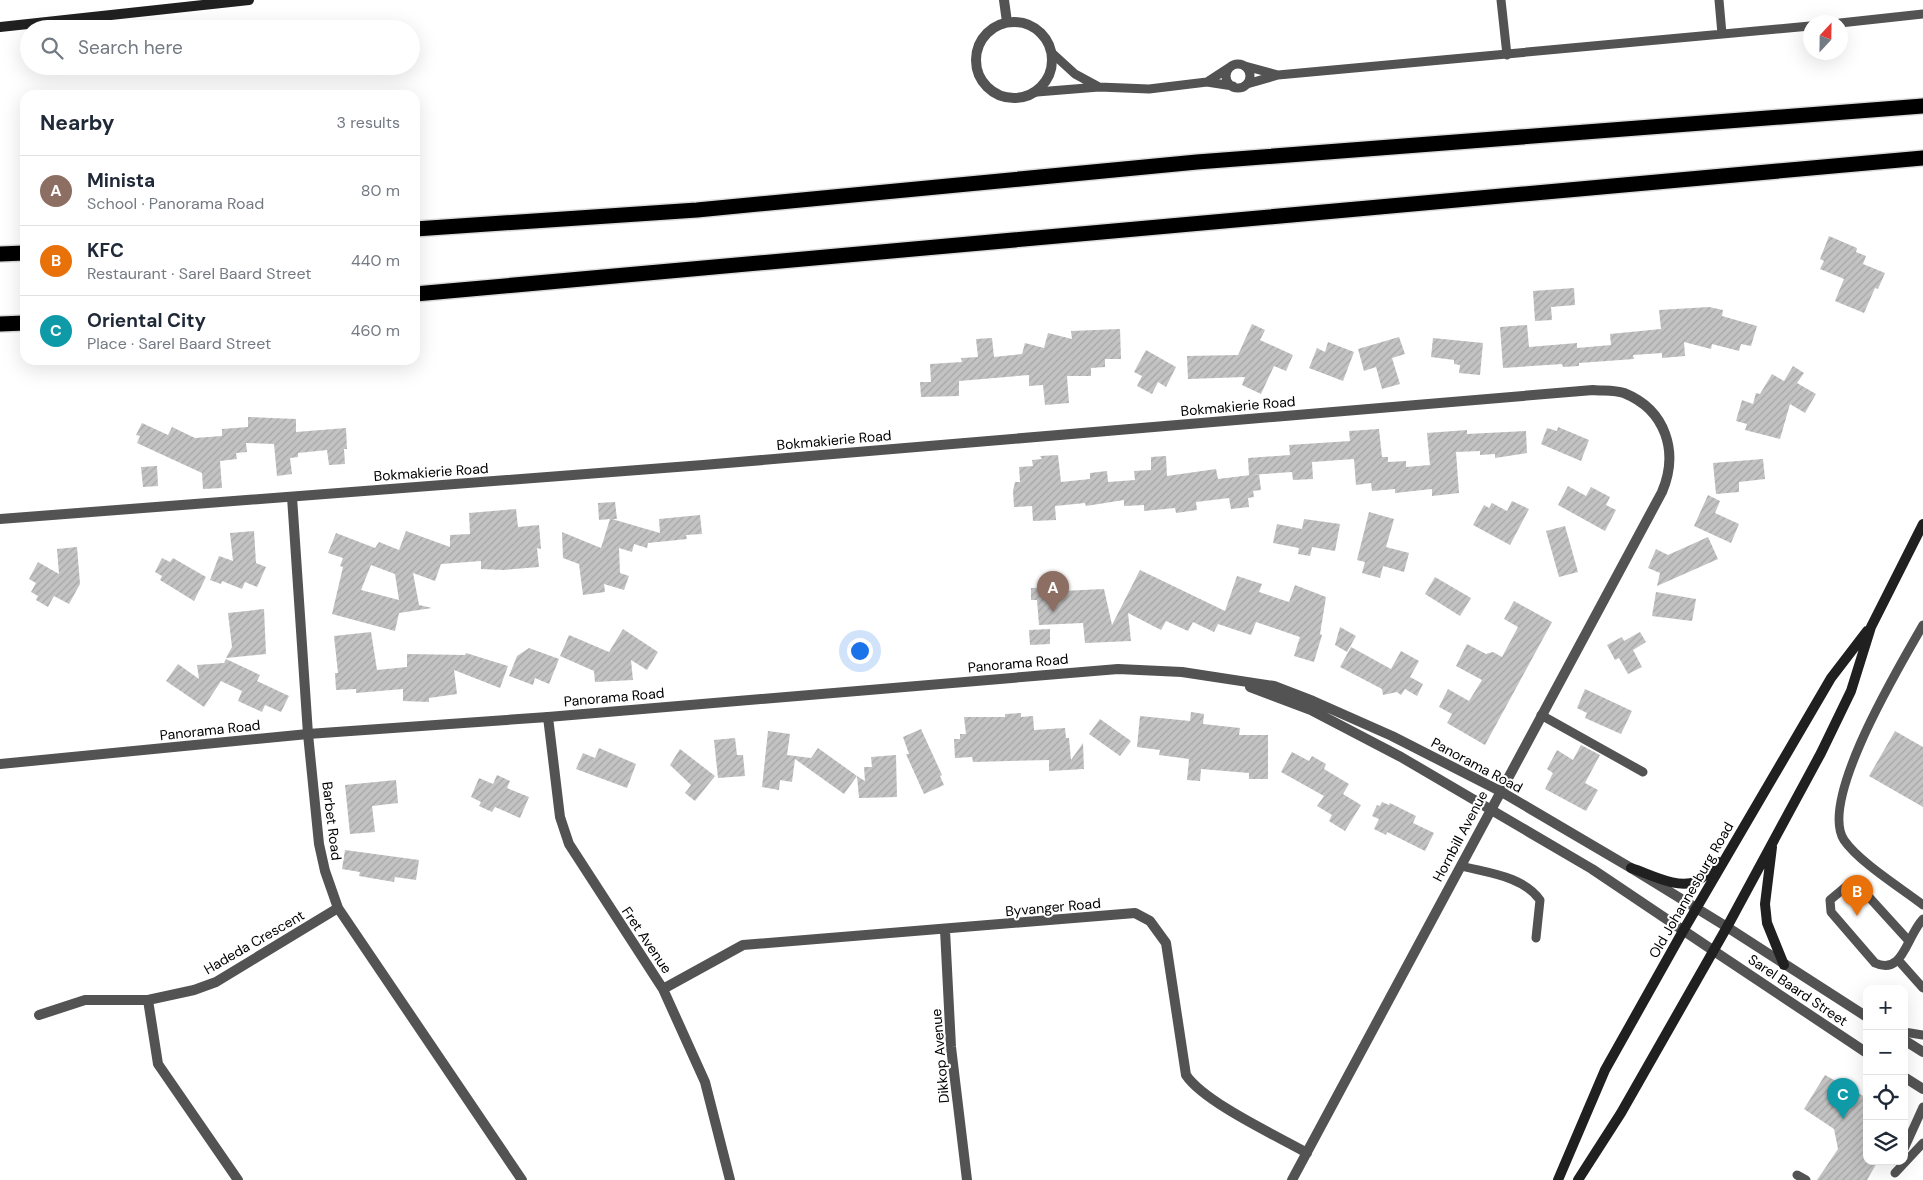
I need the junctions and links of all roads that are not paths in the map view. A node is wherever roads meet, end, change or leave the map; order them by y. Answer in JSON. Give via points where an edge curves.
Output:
{"nodes":[{"id":1,"x":249,"y":0,"type":"edge"},
{"id":2,"x":1004,"y":0,"type":"edge"},
{"id":3,"x":1501,"y":0,"type":"edge"},
{"id":4,"x":1719,"y":0,"type":"edge"},
{"id":5,"x":1923,"y":14,"type":"edge"},
{"id":6,"x":65,"y":20,"type":"edge"},
{"id":7,"x":1007,"y":22,"type":"junction"},
{"id":8,"x":1848,"y":22,"type":"edge"},
{"id":9,"x":20,"y":25,"type":"edge"},
{"id":10,"x":0,"y":27,"type":"edge"},
{"id":11,"x":1803,"y":27,"type":"edge"},
{"id":12,"x":1722,"y":34,"type":"junction"},
{"id":13,"x":1052,"y":53,"type":"junction"},
{"id":14,"x":1507,"y":55,"type":"junction"},
{"id":15,"x":1244,"y":65,"type":"junction"},
{"id":16,"x":1230,"y":67,"type":"junction"},
{"id":17,"x":1278,"y":75,"type":"junction"},
{"id":18,"x":1207,"y":82,"type":"junction"},
{"id":19,"x":1247,"y":84,"type":"junction"},
{"id":20,"x":1233,"y":86,"type":"junction"},
{"id":21,"x":1099,"y":87,"type":"junction"},
{"id":22,"x":1037,"y":92,"type":"junction"},
{"id":23,"x":1923,"y":106,"type":"edge"},
{"id":24,"x":1923,"y":158,"type":"edge"},
{"id":25,"x":420,"y":228,"type":"edge"},
{"id":26,"x":20,"y":253,"type":"edge"},
{"id":27,"x":0,"y":254,"type":"edge"},
{"id":28,"x":420,"y":294,"type":"edge"},
{"id":29,"x":20,"y":323,"type":"edge"},
{"id":30,"x":0,"y":324,"type":"edge"},
{"id":31,"x":1660,"y":421,"type":"joint"},
{"id":32,"x":292,"y":496,"type":"junction"},
{"id":33,"x":0,"y":520,"type":"edge"},
{"id":34,"x":1923,"y":524,"type":"edge"},
{"id":35,"x":1923,"y":625,"type":"edge"},
{"id":36,"x":1871,"y":626,"type":"junction"},
{"id":37,"x":1230,"y":679,"type":"junction"},
{"id":38,"x":1541,"y":716,"type":"junction"},
{"id":39,"x":548,"y":717,"type":"junction"},
{"id":40,"x":308,"y":734,"type":"junction"},
{"id":41,"x":0,"y":764,"type":"edge"},
{"id":42,"x":1643,"y":772,"type":"dead end"},
{"id":43,"x":1500,"y":791,"type":"junction"},
{"id":44,"x":1490,"y":810,"type":"junction"},
{"id":45,"x":1773,"y":842,"type":"junction"},
{"id":46,"x":1726,"y":856,"type":"junction"},
{"id":47,"x":1461,"y":866,"type":"junction"},
{"id":48,"x":1632,"y":868,"type":"junction"},
{"id":49,"x":1923,"y":905,"type":"edge"},
{"id":50,"x":338,"y":908,"type":"junction"},
{"id":51,"x":1696,"y":908,"type":"junction"},
{"id":52,"x":1923,"y":920,"type":"edge"},
{"id":53,"x":1727,"y":927,"type":"junction"},
{"id":54,"x":945,"y":930,"type":"junction"},
{"id":55,"x":1682,"y":931,"type":"junction"},
{"id":56,"x":1536,"y":938,"type":"dead end"},
{"id":57,"x":1908,"y":940,"type":"junction"},
{"id":58,"x":1714,"y":951,"type":"junction"},
{"id":59,"x":1899,"y":961,"type":"junction"},
{"id":60,"x":1784,"y":965,"type":"junction"},
{"id":61,"x":1923,"y":988,"type":"edge"},
{"id":62,"x":663,"y":989,"type":"junction"},
{"id":63,"x":148,"y":1000,"type":"junction"},
{"id":64,"x":1863,"y":1014,"type":"edge"},
{"id":65,"x":39,"y":1015,"type":"dead end"},
{"id":66,"x":1908,"y":1033,"type":"edge"},
{"id":67,"x":1923,"y":1035,"type":"edge"},
{"id":68,"x":1908,"y":1043,"type":"edge"},
{"id":69,"x":1863,"y":1050,"type":"edge"},
{"id":70,"x":1923,"y":1052,"type":"edge"},
{"id":71,"x":1908,"y":1079,"type":"edge"},
{"id":72,"x":1923,"y":1088,"type":"edge"},
{"id":73,"x":1923,"y":1107,"type":"edge"},
{"id":74,"x":1908,"y":1140,"type":"edge"},
{"id":75,"x":1923,"y":1143,"type":"edge"},
{"id":76,"x":1306,"y":1153,"type":"junction"},
{"id":77,"x":1797,"y":1175,"type":"dead end"},
{"id":78,"x":1893,"y":1176,"type":"edge"},
{"id":79,"x":238,"y":1180,"type":"edge"},
{"id":80,"x":522,"y":1180,"type":"edge"},
{"id":81,"x":730,"y":1180,"type":"edge"},
{"id":82,"x":967,"y":1180,"type":"edge"},
{"id":83,"x":1292,"y":1180,"type":"edge"},
{"id":84,"x":1558,"y":1180,"type":"edge"},
{"id":85,"x":1578,"y":1180,"type":"edge"},
{"id":86,"x":1806,"y":1180,"type":"edge"}],
"edges":[{"from":1,"to":6,"type":"main road"},
{"from":2,"to":7,"type":"street"},
{"from":3,"to":14,"type":"lane"},
{"from":4,"to":12,"type":"lane"},
{"from":5,"to":8,"type":"lane"},
{"from":7,"to":13,"type":"street","via":[[1022,22],[1036,28],[1047,39]]},
{"from":7,"to":22,"type":"street","via":[[982,38],[976,53],[976,68],[982,82],[993,93],[1008,99],[1023,98]]},
{"from":9,"to":10,"type":"main road"},
{"from":11,"to":12,"type":"lane"},
{"from":12,"to":14,"type":"lane"},
{"from":13,"to":21,"type":"lane","via":[[1074,74]]},
{"from":13,"to":22,"type":"street","via":[[1053,68],[1047,82]]},
{"from":14,"to":17,"type":"lane"},
{"from":15,"to":16,"type":"lane"},
{"from":15,"to":17,"type":"lane"},
{"from":15,"to":19,"type":"lane","via":[[1249,70]]},
{"from":16,"to":18,"type":"lane"},
{"from":16,"to":20,"type":"lane","via":[[1226,74]]},
{"from":17,"to":19,"type":"lane"},
{"from":18,"to":20,"type":"lane"},
{"from":18,"to":21,"type":"lane","via":[[1149,89]]},
{"from":19,"to":20,"type":"lane","via":[[1240,88]]},
{"from":21,"to":22,"type":"lane"},
{"from":23,"to":25,"type":"highway","via":[[1197,162],[697,210]]},
{"from":24,"to":28,"type":"highway"},
{"from":26,"to":27,"type":"highway"},
{"from":29,"to":30,"type":"highway"},
{"from":31,"to":32,"type":"street","name":"Bokmakierie Road","via":[[1646,404],[1622,392],[1593,390]]},
{"from":31,"to":38,"type":"street","name":"Hornbill Avenue","via":[[1669,451],[1668,478]]},
{"from":32,"to":33,"type":"street","name":"Bokmakierie Road"},
{"from":32,"to":40,"type":"street","name":"Barbet Road"},
{"from":34,"to":36,"type":"main road","name":"Old Johannesburg Road"},
{"from":35,"to":49,"type":"lane","via":[[1853,757],[1839,811],[1839,831],[1858,855]]},
{"from":36,"to":45,"type":"main road","name":"Old Johannesburg Road","via":[[1851,691]]},
{"from":36,"to":46,"type":"main road","name":"Old Johannesburg Road","via":[[1831,678]]},
{"from":37,"to":39,"type":"street","name":"Panorama Road","via":[[1182,672],[1118,669]]},
{"from":37,"to":43,"type":"street","name":"Panorama Road","via":[[1274,686],[1313,701],[1392,736]]},
{"from":37,"to":44,"type":"street","name":"Panorama Road","via":[[1311,710],[1401,757]]},
{"from":38,"to":42,"type":"lane"},
{"from":38,"to":43,"type":"street","name":"Hornbill Avenue"},
{"from":39,"to":40,"type":"street","name":"Panorama Road"},
{"from":39,"to":62,"type":"street","name":"Fret Avenue","via":[[560,817],[569,844]]},
{"from":40,"to":41,"type":"street","name":"Panorama Road"},
{"from":40,"to":50,"type":"street","name":"Barbet Road","via":[[319,844],[324,871]]},
{"from":43,"to":44,"type":"street","name":"Hornbill Avenue"},
{"from":43,"to":48,"type":"street","name":"Panorama Road"},
{"from":44,"to":47,"type":"street","name":"Hornbill Avenue"},
{"from":44,"to":55,"type":"street","name":"Panorama Road","via":[[1592,868]]},
{"from":45,"to":53,"type":"main road","name":"Old Johannesburg Road"},
{"from":45,"to":60,"type":"main road","via":[[1765,904],[1768,923]]},
{"from":46,"to":48,"type":"main road","via":[[1697,881],[1688,883],[1675,883]]},
{"from":46,"to":51,"type":"main road","name":"Old Johannesburg Road"},
{"from":47,"to":56,"type":"lane","via":[[1532,888],[1540,900]]},
{"from":47,"to":76,"type":"street","name":"Hornbill Avenue"},
{"from":48,"to":51,"type":"street","name":"Panorama Road"},
{"from":50,"to":63,"type":"street","name":"Hadeda Crescent","via":[[216,982]]},
{"from":50,"to":80,"type":"street","name":"Barbet Road"},
{"from":51,"to":53,"type":"street","name":"Sarel Baard Street"},
{"from":51,"to":55,"type":"main road","name":"Old Johannesburg Road"},
{"from":52,"to":57,"type":"lane"},
{"from":53,"to":58,"type":"main road","name":"Old Johannesburg Road"},
{"from":53,"to":60,"type":"street","name":"Sarel Baard Street"},
{"from":54,"to":62,"type":"street","name":"Byvanger Road","via":[[743,945]]},
{"from":54,"to":76,"type":"street","name":"Byvanger Road","via":[[1136,913],[1150,921],[1166,943],[1189,1080],[1208,1096]]},
{"from":54,"to":82,"type":"street","name":"Dikkop Avenue","via":[[951,1047]]},
{"from":55,"to":58,"type":"street","name":"Sarel Baard Street"},
{"from":55,"to":84,"type":"main road","name":"Old Johannesburg Road","via":[[1605,1070]]},
{"from":57,"to":59,"type":"lane"},
{"from":57,"to":59,"type":"lane","via":[[1858,885],[1848,885],[1830,900],[1831,912],[1875,964],[1888,967]]},
{"from":58,"to":69,"type":"street","name":"Sarel Baard Street"},
{"from":58,"to":85,"type":"main road","name":"Old Johannesburg Road","via":[[1622,1113]]},
{"from":59,"to":61,"type":"lane"},
{"from":60,"to":64,"type":"street","name":"Sarel Baard Street"},
{"from":62,"to":81,"type":"street","name":"Fret Avenue","via":[[705,1082]]},
{"from":63,"to":65,"type":"street","name":"Hadeda Crescent","via":[[85,1000]]},
{"from":63,"to":79,"type":"street","via":[[158,1064]]},
{"from":66,"to":67,"type":"lane"},
{"from":68,"to":70,"type":"street"},
{"from":71,"to":72,"type":"street"},
{"from":73,"to":74,"type":"lane"},
{"from":75,"to":78,"type":"lane"},
{"from":76,"to":83,"type":"street","name":"Hornbill Avenue"},
{"from":77,"to":86,"type":"lane"}]}
